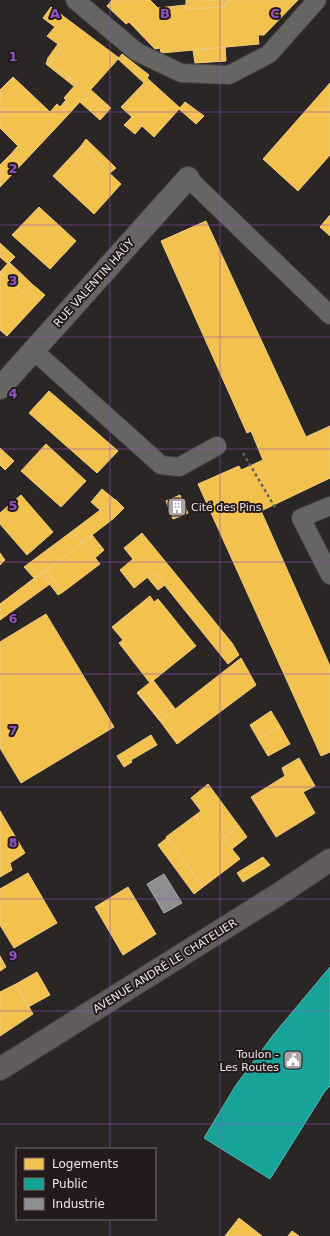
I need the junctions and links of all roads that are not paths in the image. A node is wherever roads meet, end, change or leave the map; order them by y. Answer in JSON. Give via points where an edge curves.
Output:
{"nodes":[{"id":1,"x":75,"y":0,"type":"edge"},
{"id":2,"x":317,"y":0,"type":"edge"},
{"id":3,"x":188,"y":178,"type":"joint"},
{"id":4,"x":330,"y":315,"type":"edge"},
{"id":5,"x":34,"y":351,"type":"junction"},
{"id":6,"x":4,"y":376,"type":"edge"},
{"id":7,"x":217,"y":446,"type":"road end"},
{"id":8,"x":330,"y":506,"type":"edge"},
{"id":9,"x":330,"y":576,"type":"edge"},
{"id":10,"x":330,"y":860,"type":"edge"},
{"id":11,"x":0,"y":1069,"type":"edge"}],
"edges":[{"from":1,"to":2,"type":"lane","via":[[137,52],[181,73],[229,75],[269,54]]},
{"from":3,"to":4,"type":"lane"},
{"from":3,"to":5,"type":"street","name":"RUE VALENTIN HAÜY"},
{"from":5,"to":6,"type":"street","name":"RUE VALENTIN HAÜY"},
{"from":5,"to":7,"type":"lane","via":[[161,465],[179,467]]},
{"from":8,"to":9,"type":"lane","via":[[301,518]]},
{"from":10,"to":11,"type":"main road","name":"AVENUE ANDRÉ LE CHATELIER"}]}
